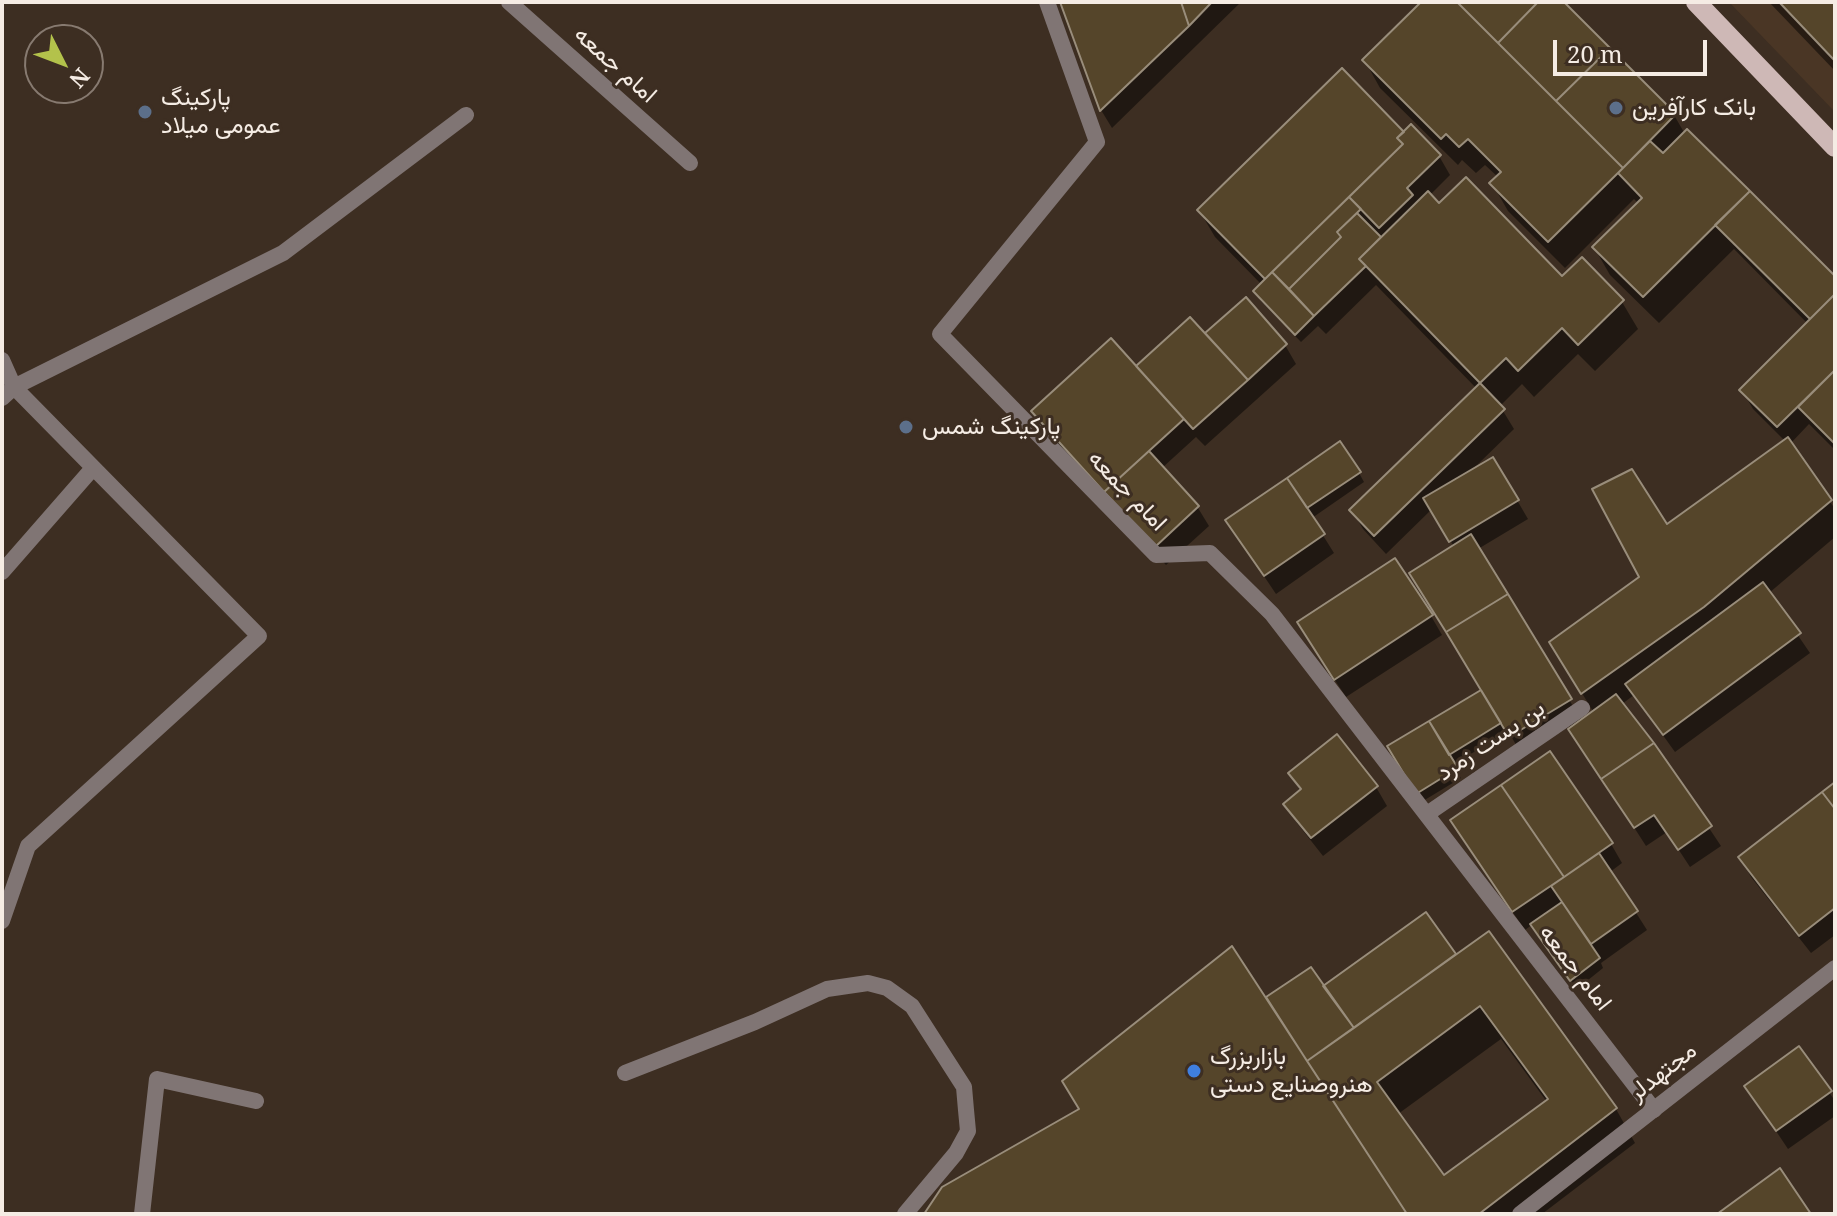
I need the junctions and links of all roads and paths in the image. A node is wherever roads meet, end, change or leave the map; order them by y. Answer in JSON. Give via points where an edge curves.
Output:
{"nodes":[{"id":1,"x":509,"y":2,"type":"edge"},
{"id":2,"x":1047,"y":2,"type":"edge"},
{"id":3,"x":1696,"y":2,"type":"edge"},
{"id":4,"x":466,"y":115,"type":"dead end"},
{"id":5,"x":1835,"y":147,"type":"edge"},
{"id":6,"x":690,"y":163,"type":"dead end"},
{"id":7,"x":2,"y":360,"type":"edge"},
{"id":8,"x":8,"y":392,"type":"edge"},
{"id":9,"x":93,"y":468,"type":"junction"},
{"id":10,"x":2,"y":572,"type":"edge"},
{"id":11,"x":1582,"y":708,"type":"dead end"},
{"id":12,"x":1427,"y":814,"type":"junction"},
{"id":13,"x":2,"y":921,"type":"edge"},
{"id":14,"x":1835,"y":968,"type":"edge"},
{"id":15,"x":625,"y":1073,"type":"dead end"},
{"id":16,"x":256,"y":1101,"type":"dead end"},
{"id":17,"x":1654,"y":1110,"type":"junction"},
{"id":18,"x":142,"y":1214,"type":"edge"},
{"id":19,"x":905,"y":1214,"type":"edge"},
{"id":20,"x":1520,"y":1214,"type":"edge"}],
"edges":[{"from":1,"to":6,"type":"street","name":"امام جمعه"},
{"from":2,"to":12,"type":"street","name":"امام جمعه","via":[[1097,142],[940,334],[1156,555],[1210,553],[1272,614]]},
{"from":3,"to":5,"type":"main road"},
{"from":4,"to":8,"type":"street","via":[[283,253]]},
{"from":7,"to":8,"type":"street"},
{"from":8,"to":9,"type":"street"},
{"from":9,"to":10,"type":"street"},
{"from":9,"to":13,"type":"street","via":[[259,636],[28,846]]},
{"from":11,"to":12,"type":"street","name":"بن بست زمرد"},
{"from":12,"to":17,"type":"street","name":"امام جمعه"},
{"from":14,"to":17,"type":"street","name":"مجتهدلر"},
{"from":15,"to":19,"type":"street","via":[[827,989],[868,983],[887,988],[912,1006],[964,1087],[968,1131]]},
{"from":16,"to":18,"type":"street","via":[[157,1079]]},
{"from":17,"to":20,"type":"street","name":"مجتهدلر"}]}
